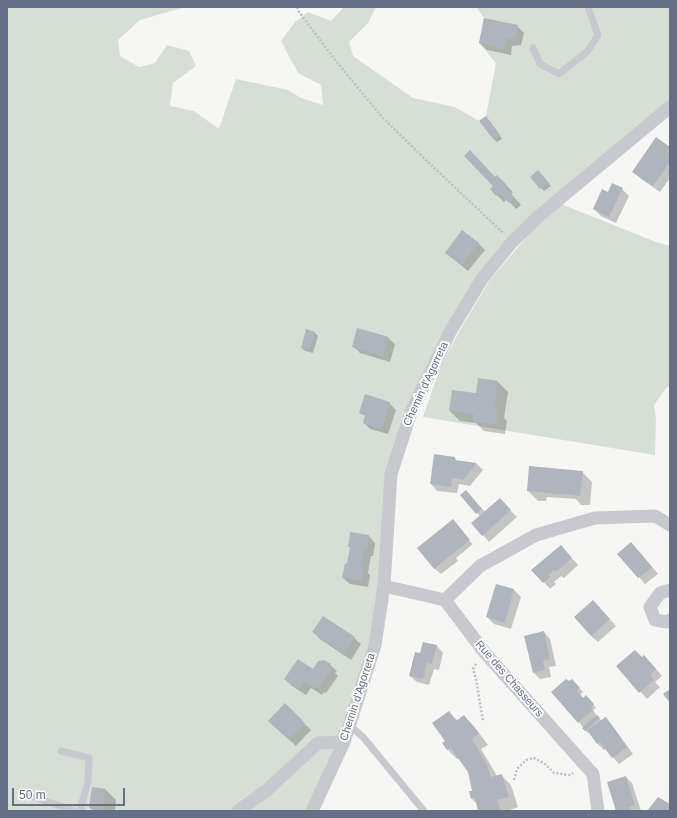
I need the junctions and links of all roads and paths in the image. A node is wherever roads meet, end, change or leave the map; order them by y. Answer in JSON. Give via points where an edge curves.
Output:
{"nodes":[{"id":1,"x":296,"y":7,"type":"edge"},
{"id":2,"x":588,"y":7,"type":"edge"},
{"id":3,"x":532,"y":48,"type":"dead end"},
{"id":4,"x":670,"y":107,"type":"edge"},
{"id":5,"x":512,"y":242,"type":"junction"},
{"id":6,"x":670,"y":525,"type":"edge"},
{"id":7,"x":384,"y":586,"type":"junction"},
{"id":8,"x":670,"y":590,"type":"edge"},
{"id":9,"x":445,"y":600,"type":"junction"},
{"id":10,"x":670,"y":620,"type":"edge"},
{"id":11,"x":485,"y":653,"type":"junction"},
{"id":12,"x":483,"y":721,"type":"dead end"},
{"id":13,"x":349,"y":726,"type":"junction"},
{"id":14,"x":344,"y":742,"type":"junction"},
{"id":15,"x":61,"y":751,"type":"dead end"},
{"id":16,"x":587,"y":767,"type":"junction"},
{"id":17,"x":514,"y":780,"type":"dead end"},
{"id":18,"x":23,"y":793,"type":"dead end"},
{"id":19,"x":74,"y":811,"type":"edge"},
{"id":20,"x":82,"y":811,"type":"edge"},
{"id":21,"x":238,"y":811,"type":"edge"},
{"id":22,"x":312,"y":811,"type":"edge"},
{"id":23,"x":424,"y":811,"type":"edge"},
{"id":24,"x":598,"y":811,"type":"edge"}],
"edges":[{"from":1,"to":5,"type":"path","via":[[382,117]]},
{"from":2,"to":3,"type":"lane","via":[[598,35],[588,51],[559,74],[540,64]]},
{"from":4,"to":5,"type":"street","name":"Chemin d'Agorreta","via":[[540,215]]},
{"from":5,"to":7,"type":"street","name":"Chemin d'Agorreta","via":[[482,279],[451,330],[410,412],[391,474]]},
{"from":6,"to":9,"type":"street","via":[[655,516],[595,518],[536,535],[480,566]]},
{"from":7,"to":9,"type":"street"},
{"from":7,"to":13,"type":"street","name":"Chemin d'Agorreta","via":[[375,645]]},
{"from":8,"to":10,"type":"street","via":[[660,593],[650,607],[655,620]]},
{"from":9,"to":11,"type":"street","name":"Rue des Chasseurs"},
{"from":11,"to":12,"type":"path","via":[[473,669]]},
{"from":11,"to":16,"type":"street","name":"Rue des Chasseurs"},
{"from":13,"to":14,"type":"street","name":"Chemin d'Agorreta"},
{"from":13,"to":23,"type":"lane","via":[[363,737]]},
{"from":14,"to":21,"type":"street","via":[[318,743],[267,790]]},
{"from":14,"to":22,"type":"street","name":"Chemin d'Agorreta"},
{"from":15,"to":20,"type":"lane","via":[[89,758],[88,782]]},
{"from":16,"to":17,"type":"path","via":[[570,775],[554,773],[534,758],[526,760],[517,769]]},
{"from":16,"to":24,"type":"street","name":"Rue des Chasseurs","via":[[593,774]]},
{"from":18,"to":19,"type":"lane"}]}
